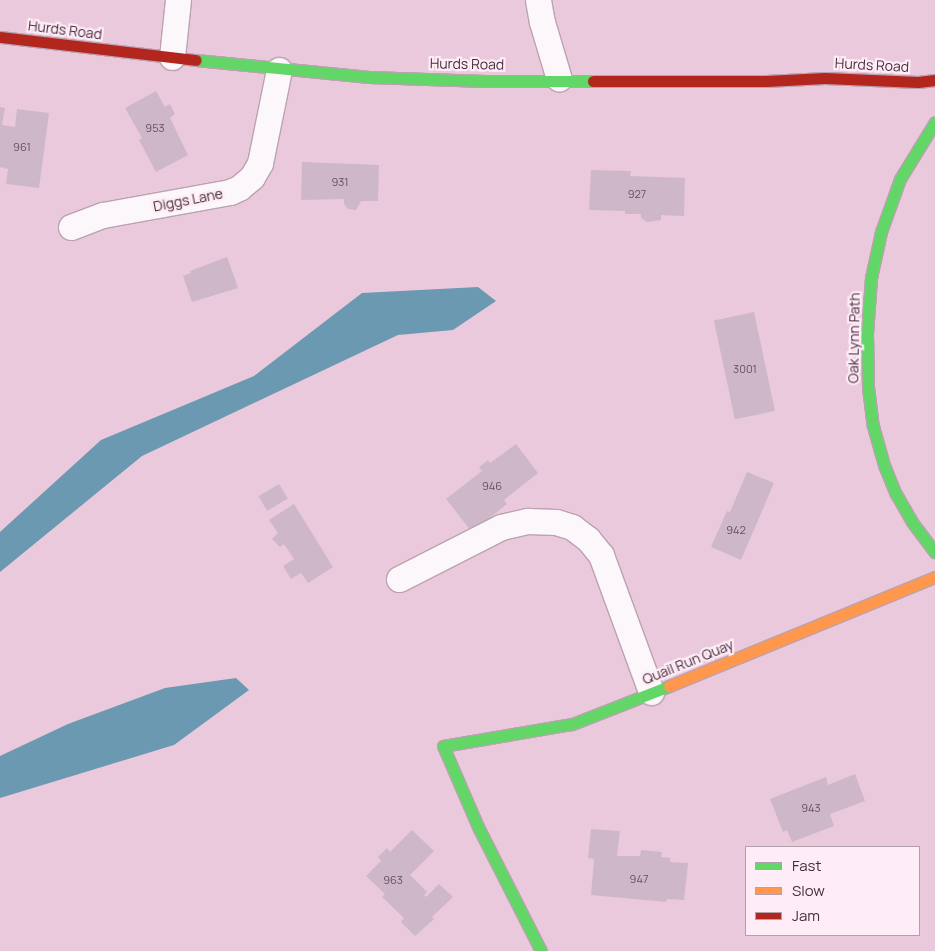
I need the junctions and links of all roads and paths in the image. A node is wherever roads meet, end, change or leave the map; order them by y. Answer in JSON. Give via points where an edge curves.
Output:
{"nodes":[{"id":1,"x":178,"y":0,"type":"edge"},
{"id":2,"x":538,"y":0,"type":"edge"},
{"id":3,"x":0,"y":36,"type":"edge"},
{"id":4,"x":172,"y":58,"type":"junction"},
{"id":5,"x":279,"y":70,"type":"junction"},
{"id":6,"x":559,"y":79,"type":"junction"},
{"id":7,"x":935,"y":80,"type":"edge"},
{"id":8,"x":935,"y":122,"type":"edge"},
{"id":9,"x":71,"y":226,"type":"dead end"},
{"id":10,"x":935,"y":552,"type":"edge"},
{"id":11,"x":935,"y":577,"type":"edge"},
{"id":12,"x":399,"y":578,"type":"dead end"},
{"id":13,"x":651,"y":692,"type":"junction"},
{"id":14,"x":540,"y":951,"type":"edge"}],
"edges":[{"from":1,"to":4,"type":"street"},
{"from":2,"to":6,"type":"street"},
{"from":3,"to":4,"type":"street","name":"Hurds Road"},
{"from":4,"to":5,"type":"street","name":"Hurds Road"},
{"from":5,"to":6,"type":"street","name":"Hurds Road","via":[[485,81]]},
{"from":5,"to":9,"type":"street","name":"Diggs Lane","via":[[260,163],[252,177],[239,188],[103,215]]},
{"from":6,"to":7,"type":"street","name":"Hurds Road"},
{"from":8,"to":10,"type":"street","name":"Oak Lynn Path","via":[[900,179],[881,232],[871,278],[867,334],[873,426],[884,465],[912,522]]},
{"from":11,"to":13,"type":"street","name":"Quail Run Quay"},
{"from":12,"to":13,"type":"street","via":[[501,527],[528,521],[556,522],[572,527],[588,539],[600,555]]},
{"from":13,"to":14,"type":"street","name":"Quail Run Quay","via":[[572,724],[443,746],[479,829]]}]}
